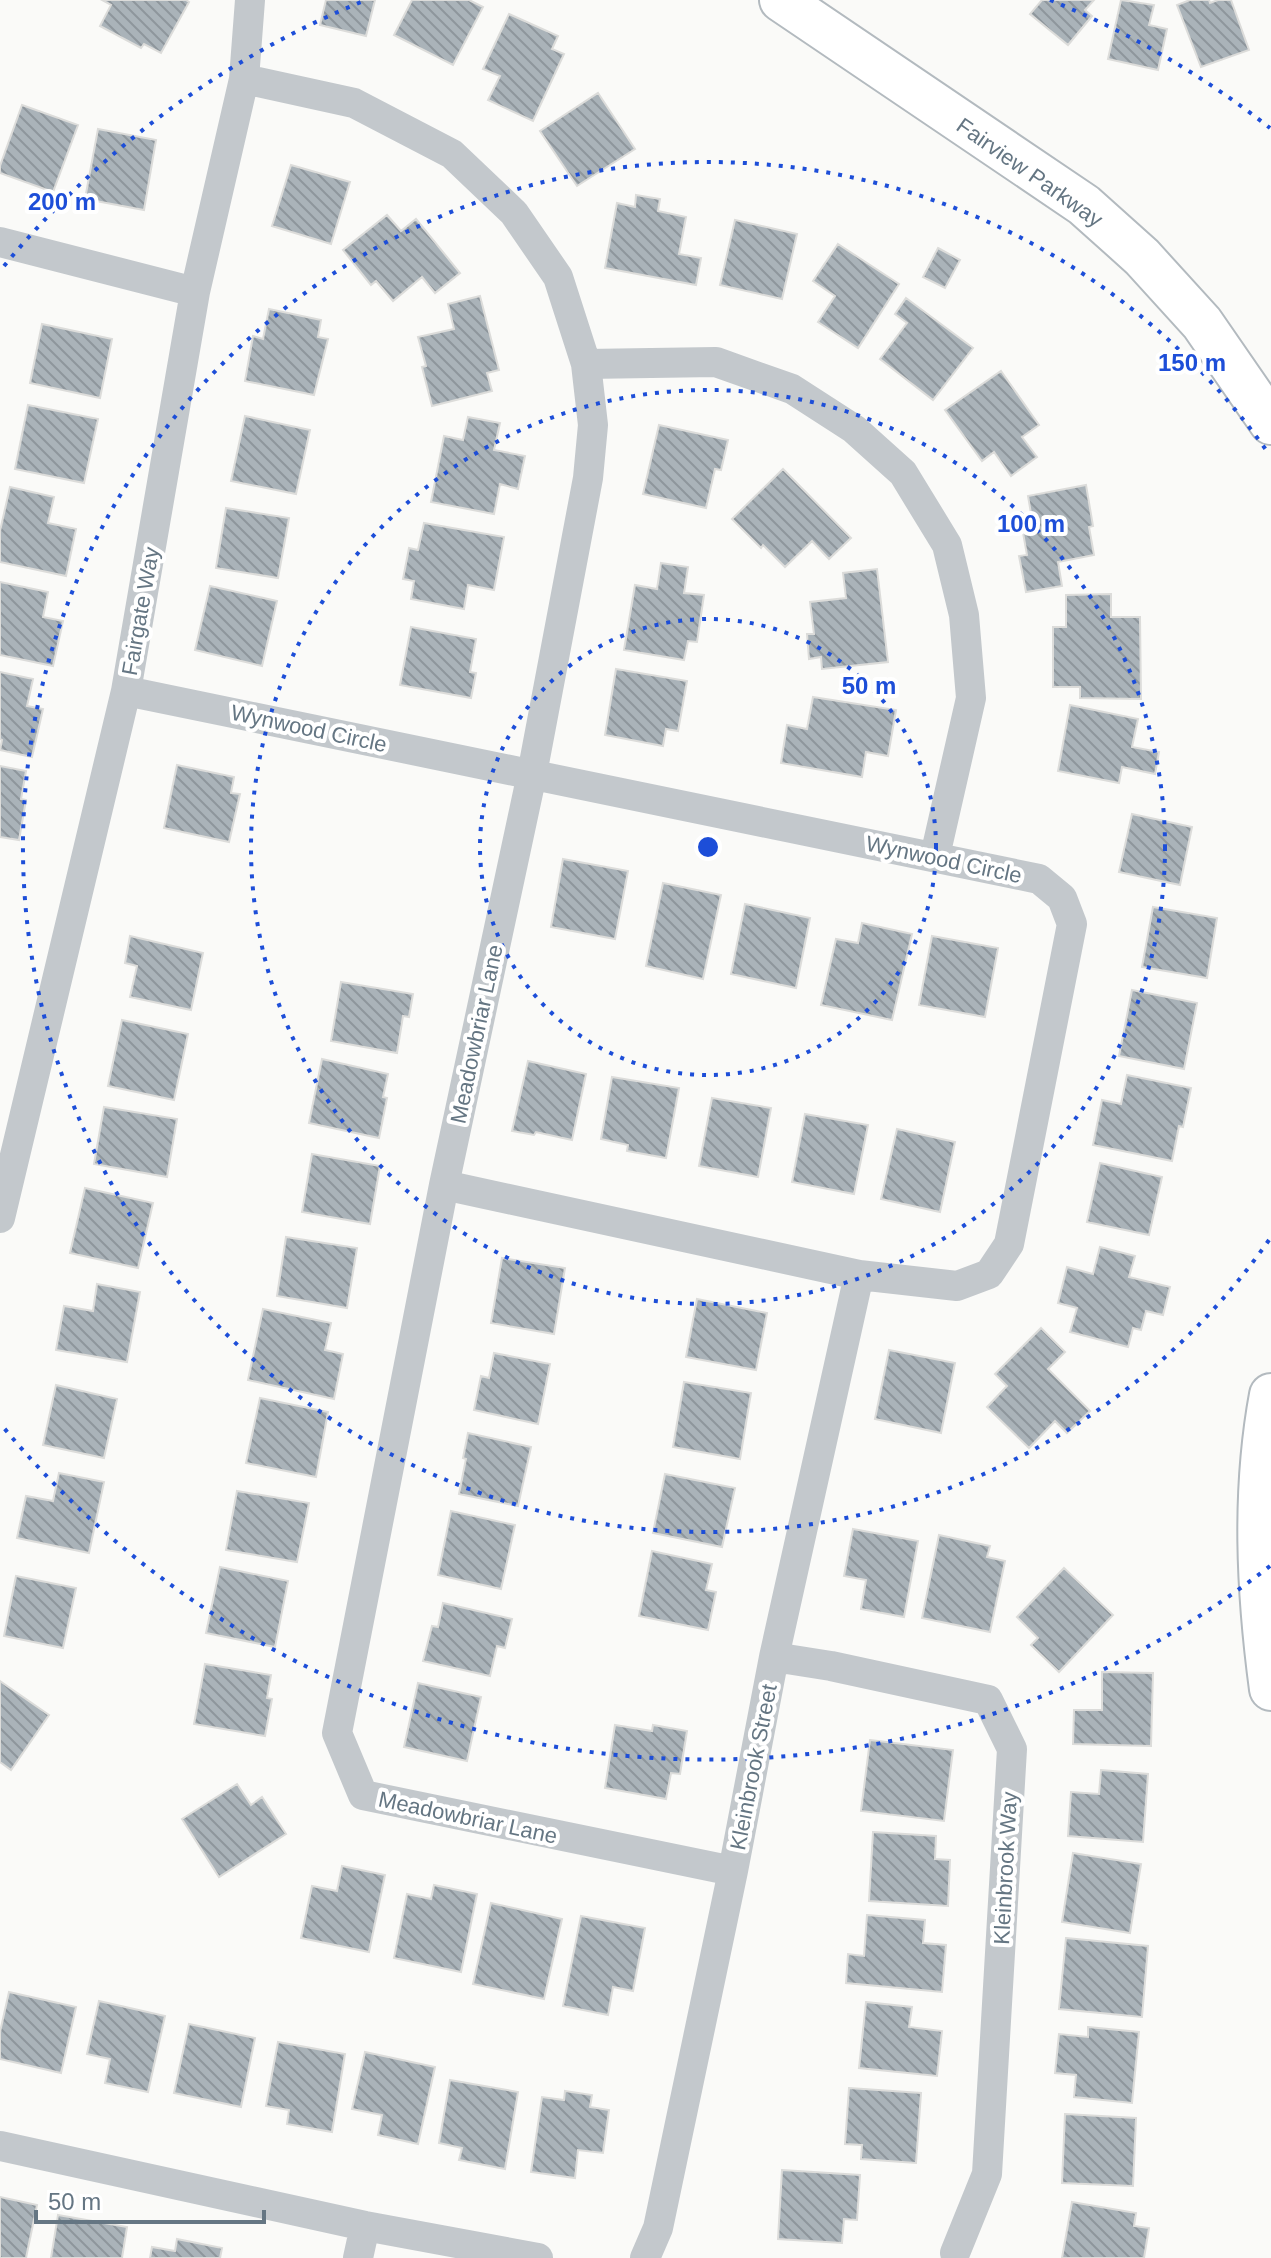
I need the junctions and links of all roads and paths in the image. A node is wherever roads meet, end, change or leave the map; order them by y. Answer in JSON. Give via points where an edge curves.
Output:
{"nodes":[{"id":1,"x":250,"y":0,"type":"edge"},
{"id":2,"x":781,"y":0,"type":"edge"},
{"id":3,"x":244,"y":79,"type":"junction"},
{"id":4,"x":0,"y":242,"type":"edge"},
{"id":5,"x":195,"y":292,"type":"junction"},
{"id":6,"x":586,"y":364,"type":"junction"},
{"id":7,"x":1271,"y":423,"type":"edge"},
{"id":8,"x":126,"y":691,"type":"junction"},
{"id":9,"x":532,"y":774,"type":"junction"},
{"id":10,"x":935,"y":856,"type":"junction"},
{"id":11,"x":444,"y":1185,"type":"junction"},
{"id":12,"x":0,"y":1218,"type":"edge"},
{"id":13,"x":859,"y":1275,"type":"junction"},
{"id":14,"x":1271,"y":1395,"type":"edge"},
{"id":15,"x":774,"y":1657,"type":"junction"},
{"id":16,"x":1271,"y":1689,"type":"edge"},
{"id":17,"x":733,"y":1871,"type":"junction"},
{"id":18,"x":0,"y":2146,"type":"edge"},
{"id":19,"x":365,"y":2226,"type":"junction"},
{"id":20,"x":955,"y":2253,"type":"dead end"},
{"id":21,"x":358,"y":2258,"type":"edge"},
{"id":22,"x":538,"y":2258,"type":"edge"},
{"id":23,"x":645,"y":2258,"type":"edge"}],
"edges":[{"from":1,"to":3,"type":"street","name":"Fairgate Way"},
{"from":2,"to":7,"type":"main road","name":"Fairview Parkway","via":[[1084,205],[1142,257],[1202,323]]},
{"from":3,"to":5,"type":"street","name":"Fairgate Way"},
{"from":3,"to":6,"type":"street","name":"Meadowbriar Lane","via":[[354,103],[452,154],[514,213],[558,277]]},
{"from":4,"to":5,"type":"street"},
{"from":5,"to":8,"type":"street","name":"Fairgate Way"},
{"from":6,"to":9,"type":"street","name":"Meadowbriar Lane","via":[[593,425],[588,478]]},
{"from":6,"to":10,"type":"street","via":[[716,362],[792,389],[854,429],[903,473],[947,545],[966,628],[971,698]]},
{"from":8,"to":9,"type":"street","name":"Wynwood Circle"},
{"from":8,"to":12,"type":"street","name":"Fairgate Way"},
{"from":9,"to":10,"type":"street","name":"Wynwood Circle"},
{"from":9,"to":11,"type":"street","name":"Meadowbriar Lane"},
{"from":10,"to":13,"type":"street","name":"Wynwood Circle","via":[[1039,879],[1062,898],[1072,924],[1009,1244],[989,1274],[957,1286]]},
{"from":11,"to":13,"type":"street","name":"Wynwood Circle"},
{"from":11,"to":17,"type":"street","name":"Meadowbriar Lane","via":[[337,1733],[363,1795]]},
{"from":13,"to":15,"type":"street","name":"Kleinbrook Street"},
{"from":14,"to":16,"type":"main road","via":[[1259,1518]]},
{"from":15,"to":17,"type":"street","name":"Kleinbrook Street"},
{"from":15,"to":20,"type":"street","name":"Kleinbrook Way","via":[[988,1700],[1012,1749],[987,2174]]},
{"from":17,"to":23,"type":"street","name":"Kleinbrook Street","via":[[658,2228]]},
{"from":18,"to":19,"type":"street"},
{"from":19,"to":21,"type":"street"},
{"from":19,"to":22,"type":"street"}]}
